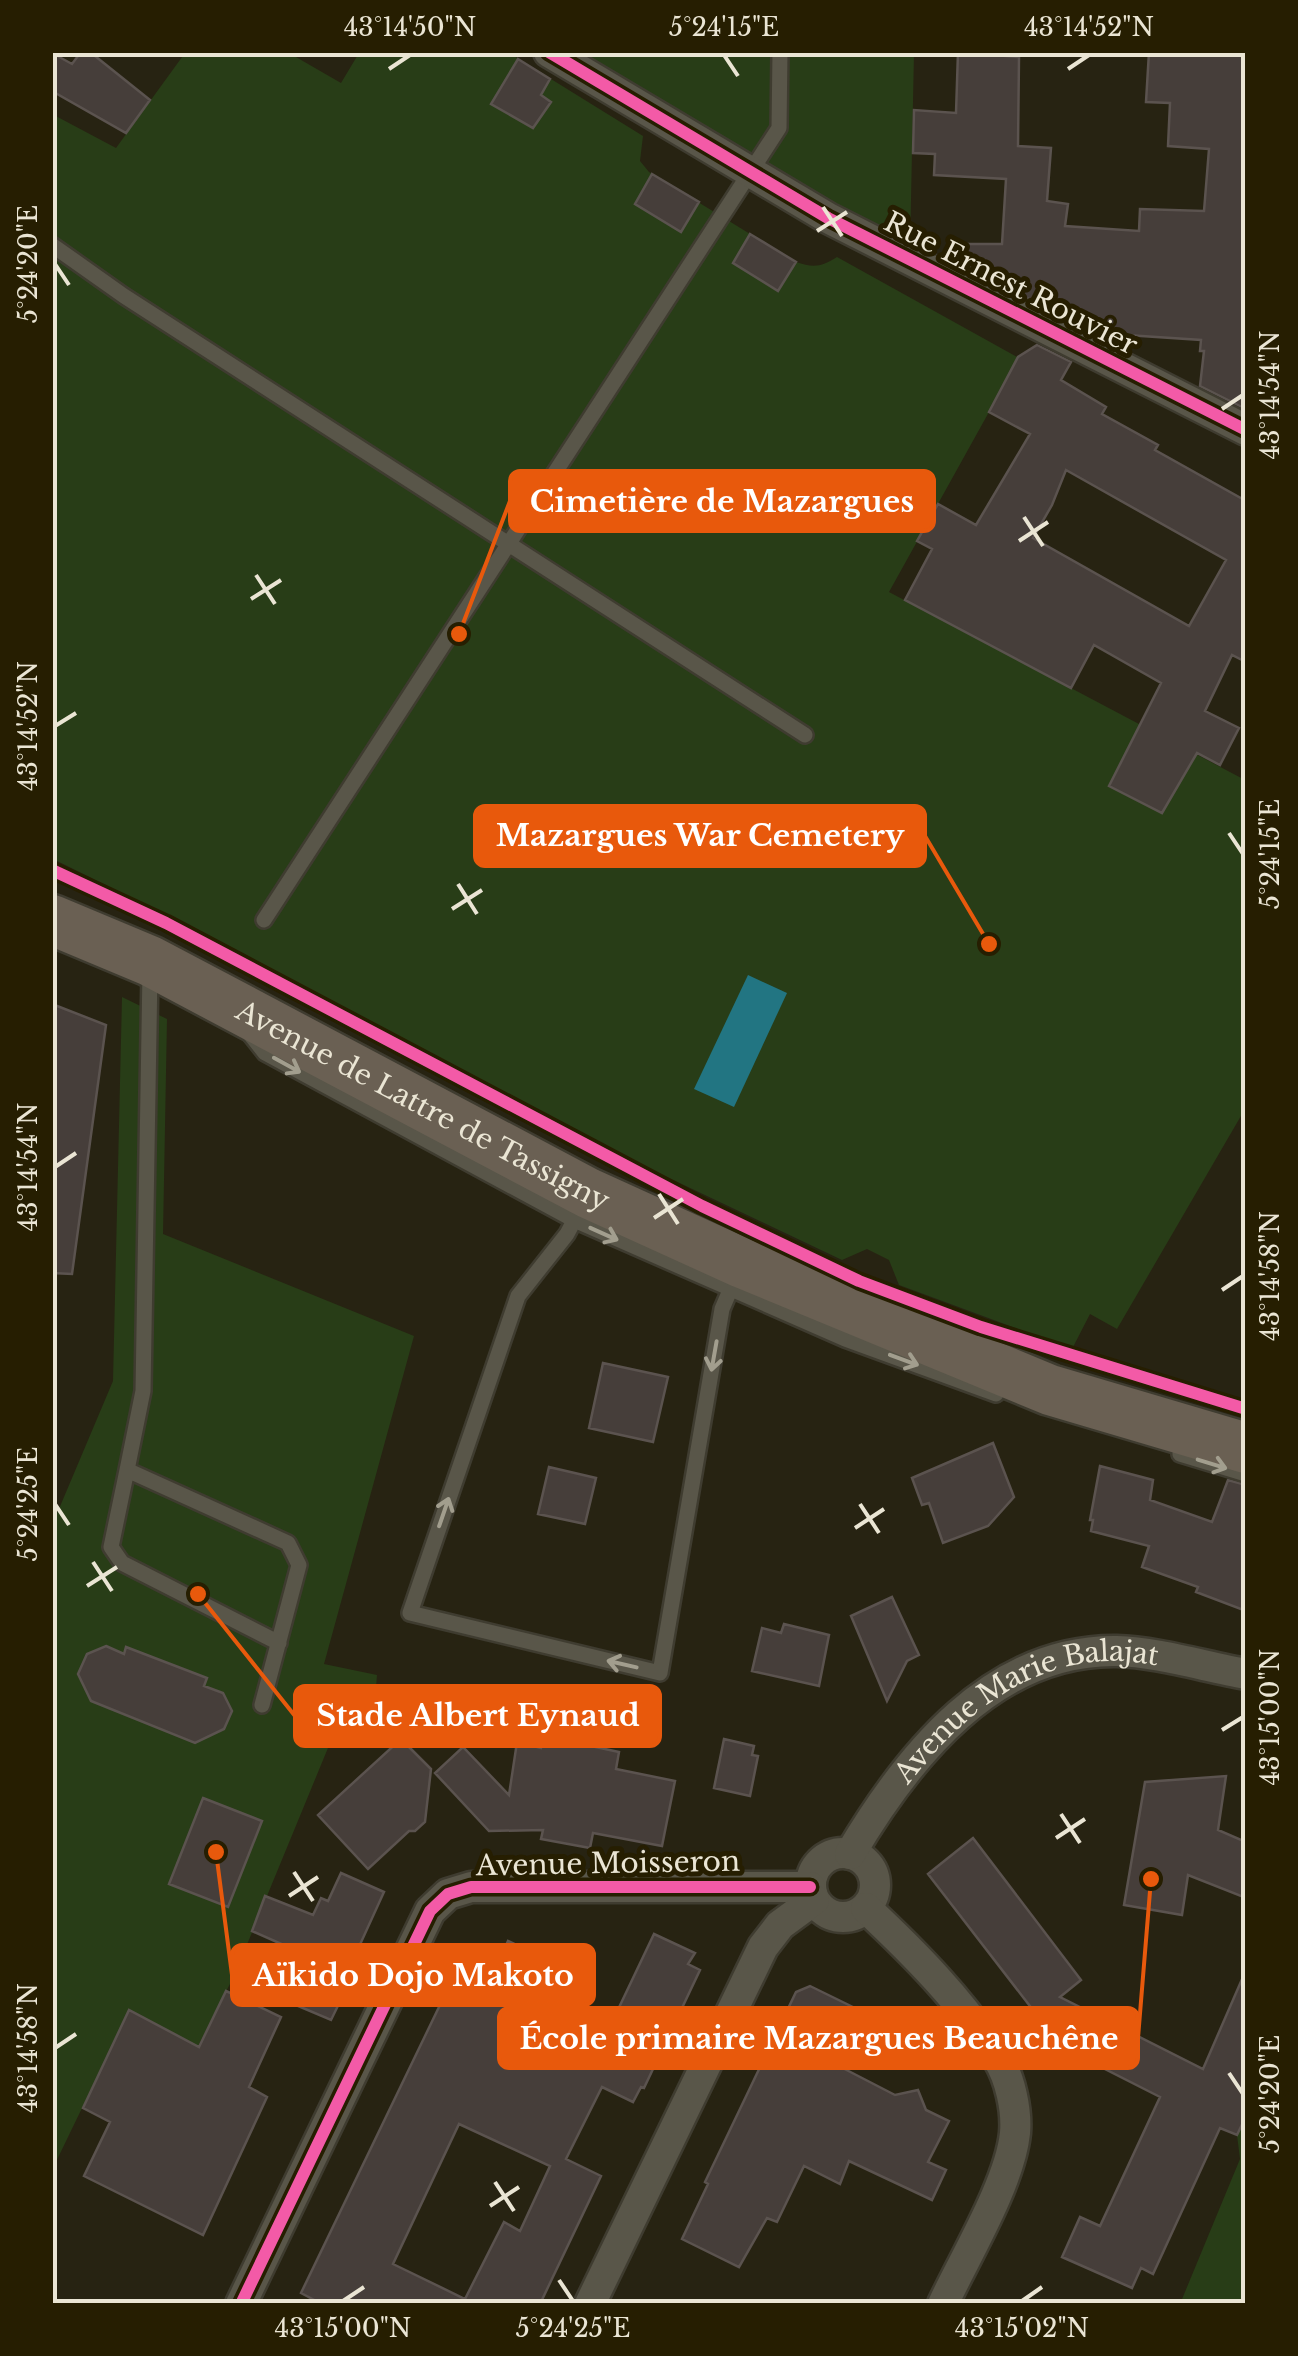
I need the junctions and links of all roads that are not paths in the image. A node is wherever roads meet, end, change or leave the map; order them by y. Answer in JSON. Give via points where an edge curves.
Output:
{"nodes":[{"id":1,"x":549,"y":52,"type":"edge"},
{"id":2,"x":780,"y":52,"type":"edge"},
{"id":3,"x":752,"y":172,"type":"junction"},
{"id":4,"x":52,"y":245,"type":"edge"},
{"id":5,"x":1246,"y":430,"type":"edge"},
{"id":6,"x":510,"y":542,"type":"junction"},
{"id":7,"x":805,"y":735,"type":"dead end"},
{"id":8,"x":52,"y":920,"type":"edge"},
{"id":9,"x":264,"y":920,"type":"dead end"},
{"id":10,"x":150,"y":962,"type":"junction"},
{"id":11,"x":581,"y":1207,"type":"junction"},
{"id":12,"x":736,"y":1277,"type":"junction"},
{"id":13,"x":1019,"y":1402,"type":"dead end"},
{"id":14,"x":1158,"y":1448,"type":"dead end"},
{"id":15,"x":1246,"y":1448,"type":"edge"},
{"id":16,"x":128,"y":1470,"type":"junction"},
{"id":17,"x":1246,"y":1474,"type":"edge"},
{"id":18,"x":279,"y":1643,"type":"junction"},
{"id":19,"x":1246,"y":1674,"type":"edge"},
{"id":20,"x":262,"y":1705,"type":"dead end"},
{"id":21,"x":850,"y":1854,"type":"junction"},
{"id":22,"x":812,"y":1894,"type":"junction"},
{"id":23,"x":866,"y":1908,"type":"junction"},
{"id":24,"x":241,"y":2304,"type":"edge"},
{"id":25,"x":590,"y":2304,"type":"edge"},
{"id":26,"x":943,"y":2304,"type":"edge"}],
"edges":[{"from":1,"to":3,"type":"street","name":"Rue Ernest Rouvier"},
{"from":2,"to":3,"type":"lane","via":[[779,128]]},
{"from":3,"to":5,"type":"street","name":"Rue Ernest Rouvier","via":[[828,218]]},
{"from":3,"to":6,"type":"lane"},
{"from":4,"to":6,"type":"lane"},
{"from":6,"to":7,"type":"lane"},
{"from":6,"to":9,"type":"lane"},
{"from":8,"to":10,"type":"main road","name":"Avenue de Lattre de Tassigny"},
{"from":10,"to":11,"type":"main road","name":"Avenue de Lattre de Tassigny"},
{"from":10,"to":16,"type":"lane","via":[[143,1391]]},
{"from":11,"to":12,"type":"main road","name":"Avenue de Lattre de Tassigny"},
{"from":12,"to":11,"type":"lane","one_way":true,"via":[[719,1328],[660,1672],[410,1613],[518,1296]]},
{"from":12,"to":13,"type":"lane","one_way":true,"via":[[844,1339]]},
{"from":12,"to":15,"type":"main road","name":"Avenue de Lattre de Tassigny","via":[[1050,1390]]},
{"from":14,"to":17,"type":"lane","one_way":true},
{"from":16,"to":18,"type":"lane","via":[[111,1547],[122,1563]]},
{"from":16,"to":18,"type":"lane","via":[[288,1542],[299,1565]]},
{"from":18,"to":20,"type":"lane"},
{"from":19,"to":21,"type":"street","name":"Avenue Marie Balajat","via":[[1121,1651],[1077,1652],[1036,1664],[1002,1682],[926,1746]]},
{"from":21,"to":22,"type":"street","via":[[818,1864]]},
{"from":21,"to":23,"type":"street","via":[[863,1860],[875,1883]]},
{"from":22,"to":23,"type":"street","via":[[832,1916]]},
{"from":22,"to":24,"type":"street","name":"Avenue Moisseron","via":[[472,1887],[448,1894],[430,1911]]},
{"from":22,"to":25,"type":"street","via":[[762,1947]]},
{"from":23,"to":26,"type":"street","via":[[953,2000],[1000,2061],[1013,2098],[1015,2134],[1002,2181]]}]}
